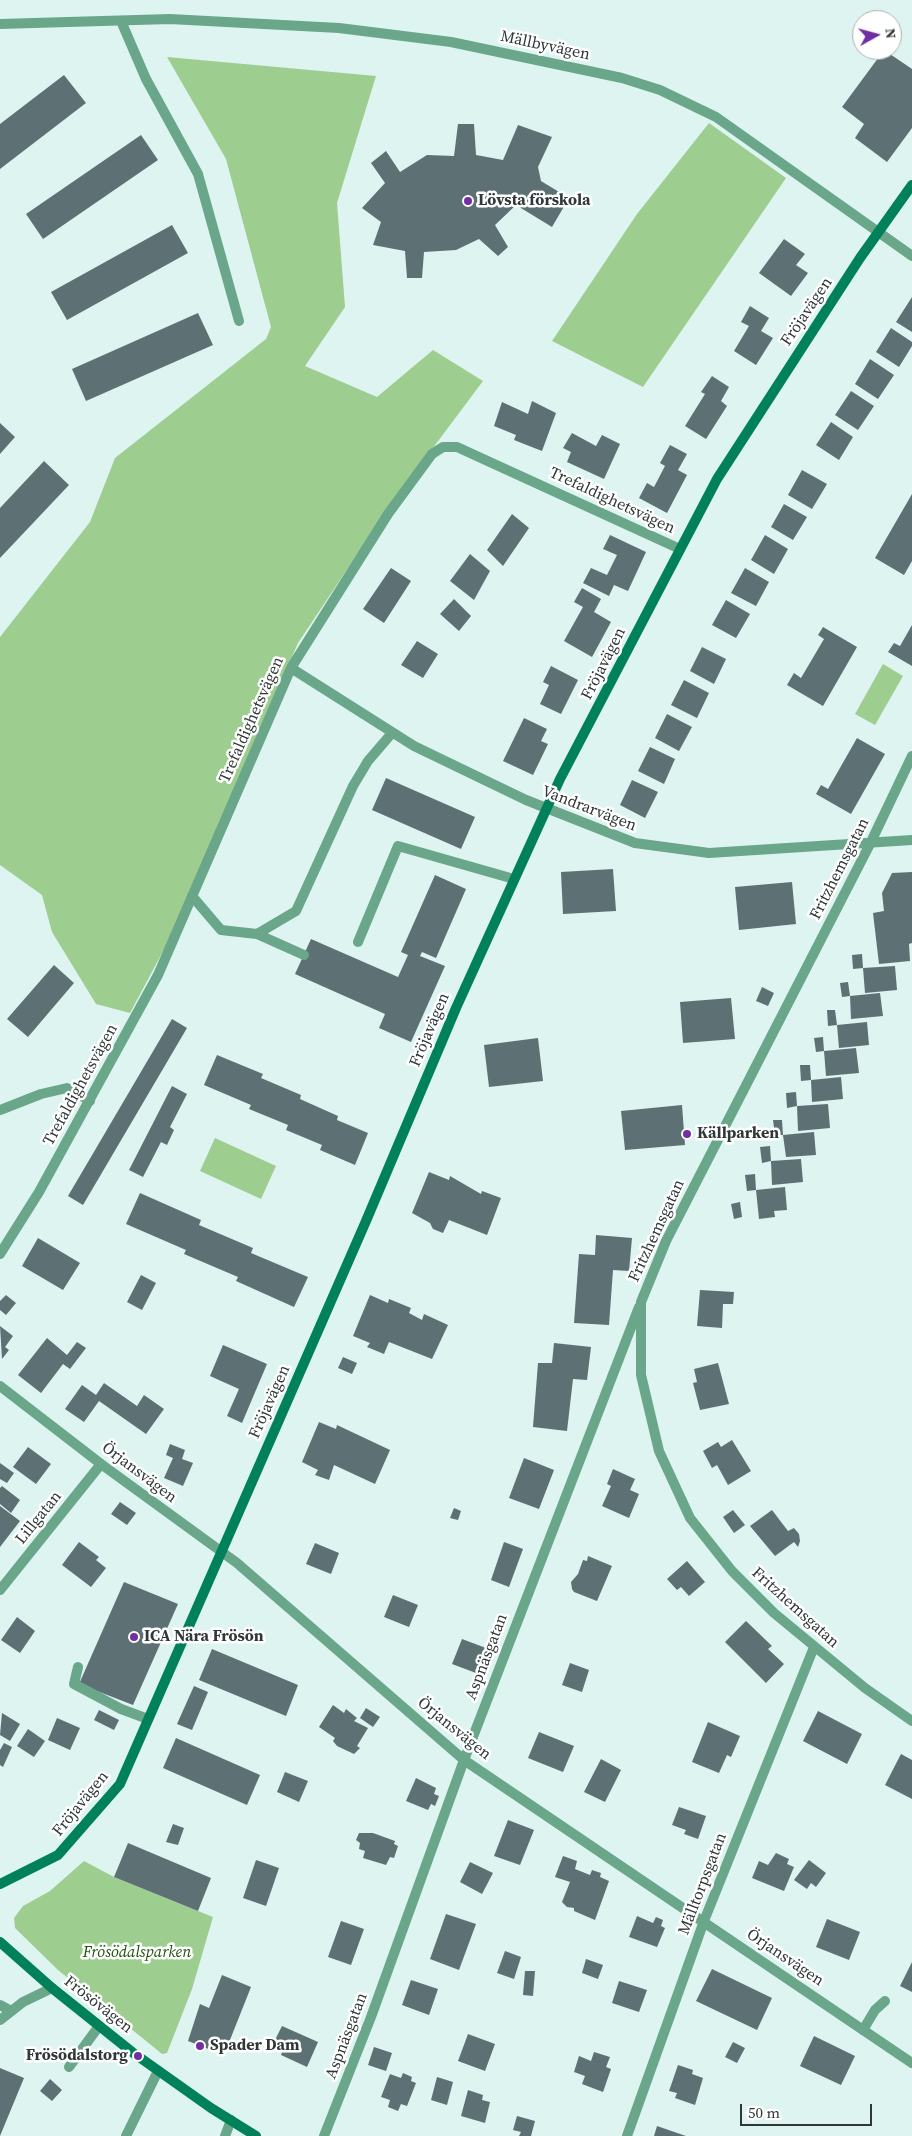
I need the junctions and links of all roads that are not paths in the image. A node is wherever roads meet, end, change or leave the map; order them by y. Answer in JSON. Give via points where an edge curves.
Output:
{"nodes":[{"id":1,"x":121,"y":21,"type":"junction"},
{"id":2,"x":0,"y":24,"type":"edge"},
{"id":3,"x":912,"y":185,"type":"edge"},
{"id":4,"x":880,"y":234,"type":"junction"},
{"id":5,"x":912,"y":256,"type":"edge"},
{"id":6,"x":239,"y":321,"type":"dead end"},
{"id":7,"x":680,"y":548,"type":"junction"},
{"id":8,"x":290,"y":668,"type":"junction"},
{"id":9,"x":392,"y":733,"type":"junction"},
{"id":10,"x":912,"y":756,"type":"edge"},
{"id":11,"x":547,"y":809,"type":"junction"},
{"id":12,"x":912,"y":840,"type":"edge"},
{"id":13,"x":870,"y":844,"type":"junction"},
{"id":14,"x":514,"y":879,"type":"junction"},
{"id":15,"x":192,"y":896,"type":"junction"},
{"id":16,"x":258,"y":934,"type":"junction"},
{"id":17,"x":358,"y":942,"type":"dead end"},
{"id":18,"x":304,"y":956,"type":"dead end"},
{"id":19,"x":90,"y":1101,"type":"junction"},
{"id":20,"x":0,"y":1110,"type":"edge"},
{"id":21,"x":0,"y":1254,"type":"edge"},
{"id":22,"x":641,"y":1302,"type":"junction"},
{"id":23,"x":0,"y":1386,"type":"edge"},
{"id":24,"x":101,"y":1464,"type":"junction"},
{"id":25,"x":220,"y":1552,"type":"junction"},
{"id":26,"x":0,"y":1590,"type":"edge"},
{"id":27,"x":814,"y":1647,"type":"junction"},
{"id":28,"x":78,"y":1667,"type":"dead end"},
{"id":29,"x":148,"y":1719,"type":"junction"},
{"id":30,"x":912,"y":1721,"type":"edge"},
{"id":31,"x":464,"y":1760,"type":"junction"},
{"id":32,"x":0,"y":1884,"type":"edge"},
{"id":33,"x":704,"y":1920,"type":"junction"},
{"id":34,"x":0,"y":1942,"type":"edge"},
{"id":35,"x":52,"y":1988,"type":"junction"},
{"id":36,"x":885,"y":2001,"type":"dead end"},
{"id":37,"x":0,"y":2005,"type":"edge"},
{"id":38,"x":11,"y":2011,"type":"junction"},
{"id":39,"x":0,"y":2020,"type":"edge"},
{"id":40,"x":99,"y":2026,"type":"junction"},
{"id":41,"x":863,"y":2030,"type":"junction"},
{"id":42,"x":912,"y":2063,"type":"edge"},
{"id":43,"x":69,"y":2067,"type":"dead end"},
{"id":44,"x":158,"y":2071,"type":"junction"},
{"id":45,"x":231,"y":2120,"type":"junction"},
{"id":46,"x":126,"y":2136,"type":"edge"},
{"id":47,"x":225,"y":2136,"type":"edge"},
{"id":48,"x":256,"y":2136,"type":"edge"},
{"id":49,"x":324,"y":2136,"type":"edge"},
{"id":50,"x":627,"y":2136,"type":"edge"}],
"edges":[{"from":1,"to":2,"type":"street","name":"Mällbyvägen"},
{"from":1,"to":4,"type":"street","name":"Mällbyvägen","via":[[180,19],[398,34],[452,42],[622,78],[660,90],[716,117]]},
{"from":1,"to":6,"type":"street","via":[[146,79],[198,174]]},
{"from":3,"to":4,"type":"street","name":"Fröjavägen"},
{"from":4,"to":5,"type":"street","name":"Mällbyvägen"},
{"from":4,"to":7,"type":"street","name":"Fröjavägen","via":[[860,258],[746,433]]},
{"from":7,"to":8,"type":"street","name":"Trefaldighetsvägen","via":[[457,447],[443,447],[432,454],[388,514]]},
{"from":7,"to":11,"type":"street","name":"Fröjavägen"},
{"from":8,"to":9,"type":"street","name":"Vandrarvägen"},
{"from":8,"to":15,"type":"street","name":"Trefaldighetsvägen"},
{"from":9,"to":11,"type":"street","name":"Vandrarvägen"},
{"from":9,"to":16,"type":"street","via":[[368,761],[353,786],[296,911]]},
{"from":10,"to":13,"type":"street","name":"Fritzhemsgatan"},
{"from":11,"to":13,"type":"street","name":"Vandrarvägen","via":[[635,843],[709,852]]},
{"from":11,"to":14,"type":"street","name":"Fröjavägen"},
{"from":12,"to":13,"type":"street","name":"Vandrarvägen"},
{"from":13,"to":22,"type":"street","name":"Fritzhemsgatan","via":[[666,1241]]},
{"from":14,"to":17,"type":"street","via":[[398,846]]},
{"from":14,"to":25,"type":"street","name":"Fröjavägen"},
{"from":15,"to":16,"type":"street","via":[[221,930]]},
{"from":15,"to":19,"type":"street","name":"Trefaldighetsvägen","via":[[158,975]]},
{"from":16,"to":18,"type":"street"},
{"from":19,"to":20,"type":"street","via":[[67,1088]]},
{"from":19,"to":21,"type":"street","name":"Trefaldighetsvägen"},
{"from":22,"to":27,"type":"street","name":"Fritzhemsgatan","via":[[641,1375],[659,1451],[690,1518],[732,1571]]},
{"from":22,"to":31,"type":"street","name":"Aspnäsgatan"},
{"from":23,"to":24,"type":"street","name":"Örjansvägen"},
{"from":24,"to":25,"type":"street","name":"Örjansvägen"},
{"from":24,"to":26,"type":"street","name":"Lillgatan"},
{"from":25,"to":29,"type":"street","name":"Fröjavägen"},
{"from":25,"to":31,"type":"street","name":"Örjansvägen","via":[[237,1563]]},
{"from":27,"to":30,"type":"street","name":"Fritzhemsgatan"},
{"from":27,"to":33,"type":"street","name":"Mälltorpsgatan"},
{"from":28,"to":29,"type":"street","via":[[74,1684],[121,1710]]},
{"from":29,"to":32,"type":"street","name":"Fröjavägen","via":[[120,1784],[58,1855]]},
{"from":31,"to":33,"type":"street","name":"Örjansvägen"},
{"from":31,"to":49,"type":"street","name":"Aspnäsgatan","via":[[371,2017]]},
{"from":33,"to":41,"type":"street","name":"Örjansvägen"},
{"from":33,"to":50,"type":"street","name":"Mälltorpsgatan"},
{"from":34,"to":35,"type":"street","name":"Frösövägen"},
{"from":35,"to":38,"type":"street"},
{"from":35,"to":40,"type":"street","name":"Frösövägen"},
{"from":36,"to":41,"type":"street","via":[[875,2010]]},
{"from":37,"to":38,"type":"street"},
{"from":38,"to":39,"type":"street"},
{"from":40,"to":43,"type":"street"},
{"from":40,"to":44,"type":"street","name":"Frösövägen"},
{"from":41,"to":42,"type":"street","name":"Örjansvägen"},
{"from":44,"to":45,"type":"street","name":"Frösövägen"},
{"from":44,"to":46,"type":"street"},
{"from":45,"to":47,"type":"street"},
{"from":45,"to":48,"type":"street","name":"Frösövägen"}]}
